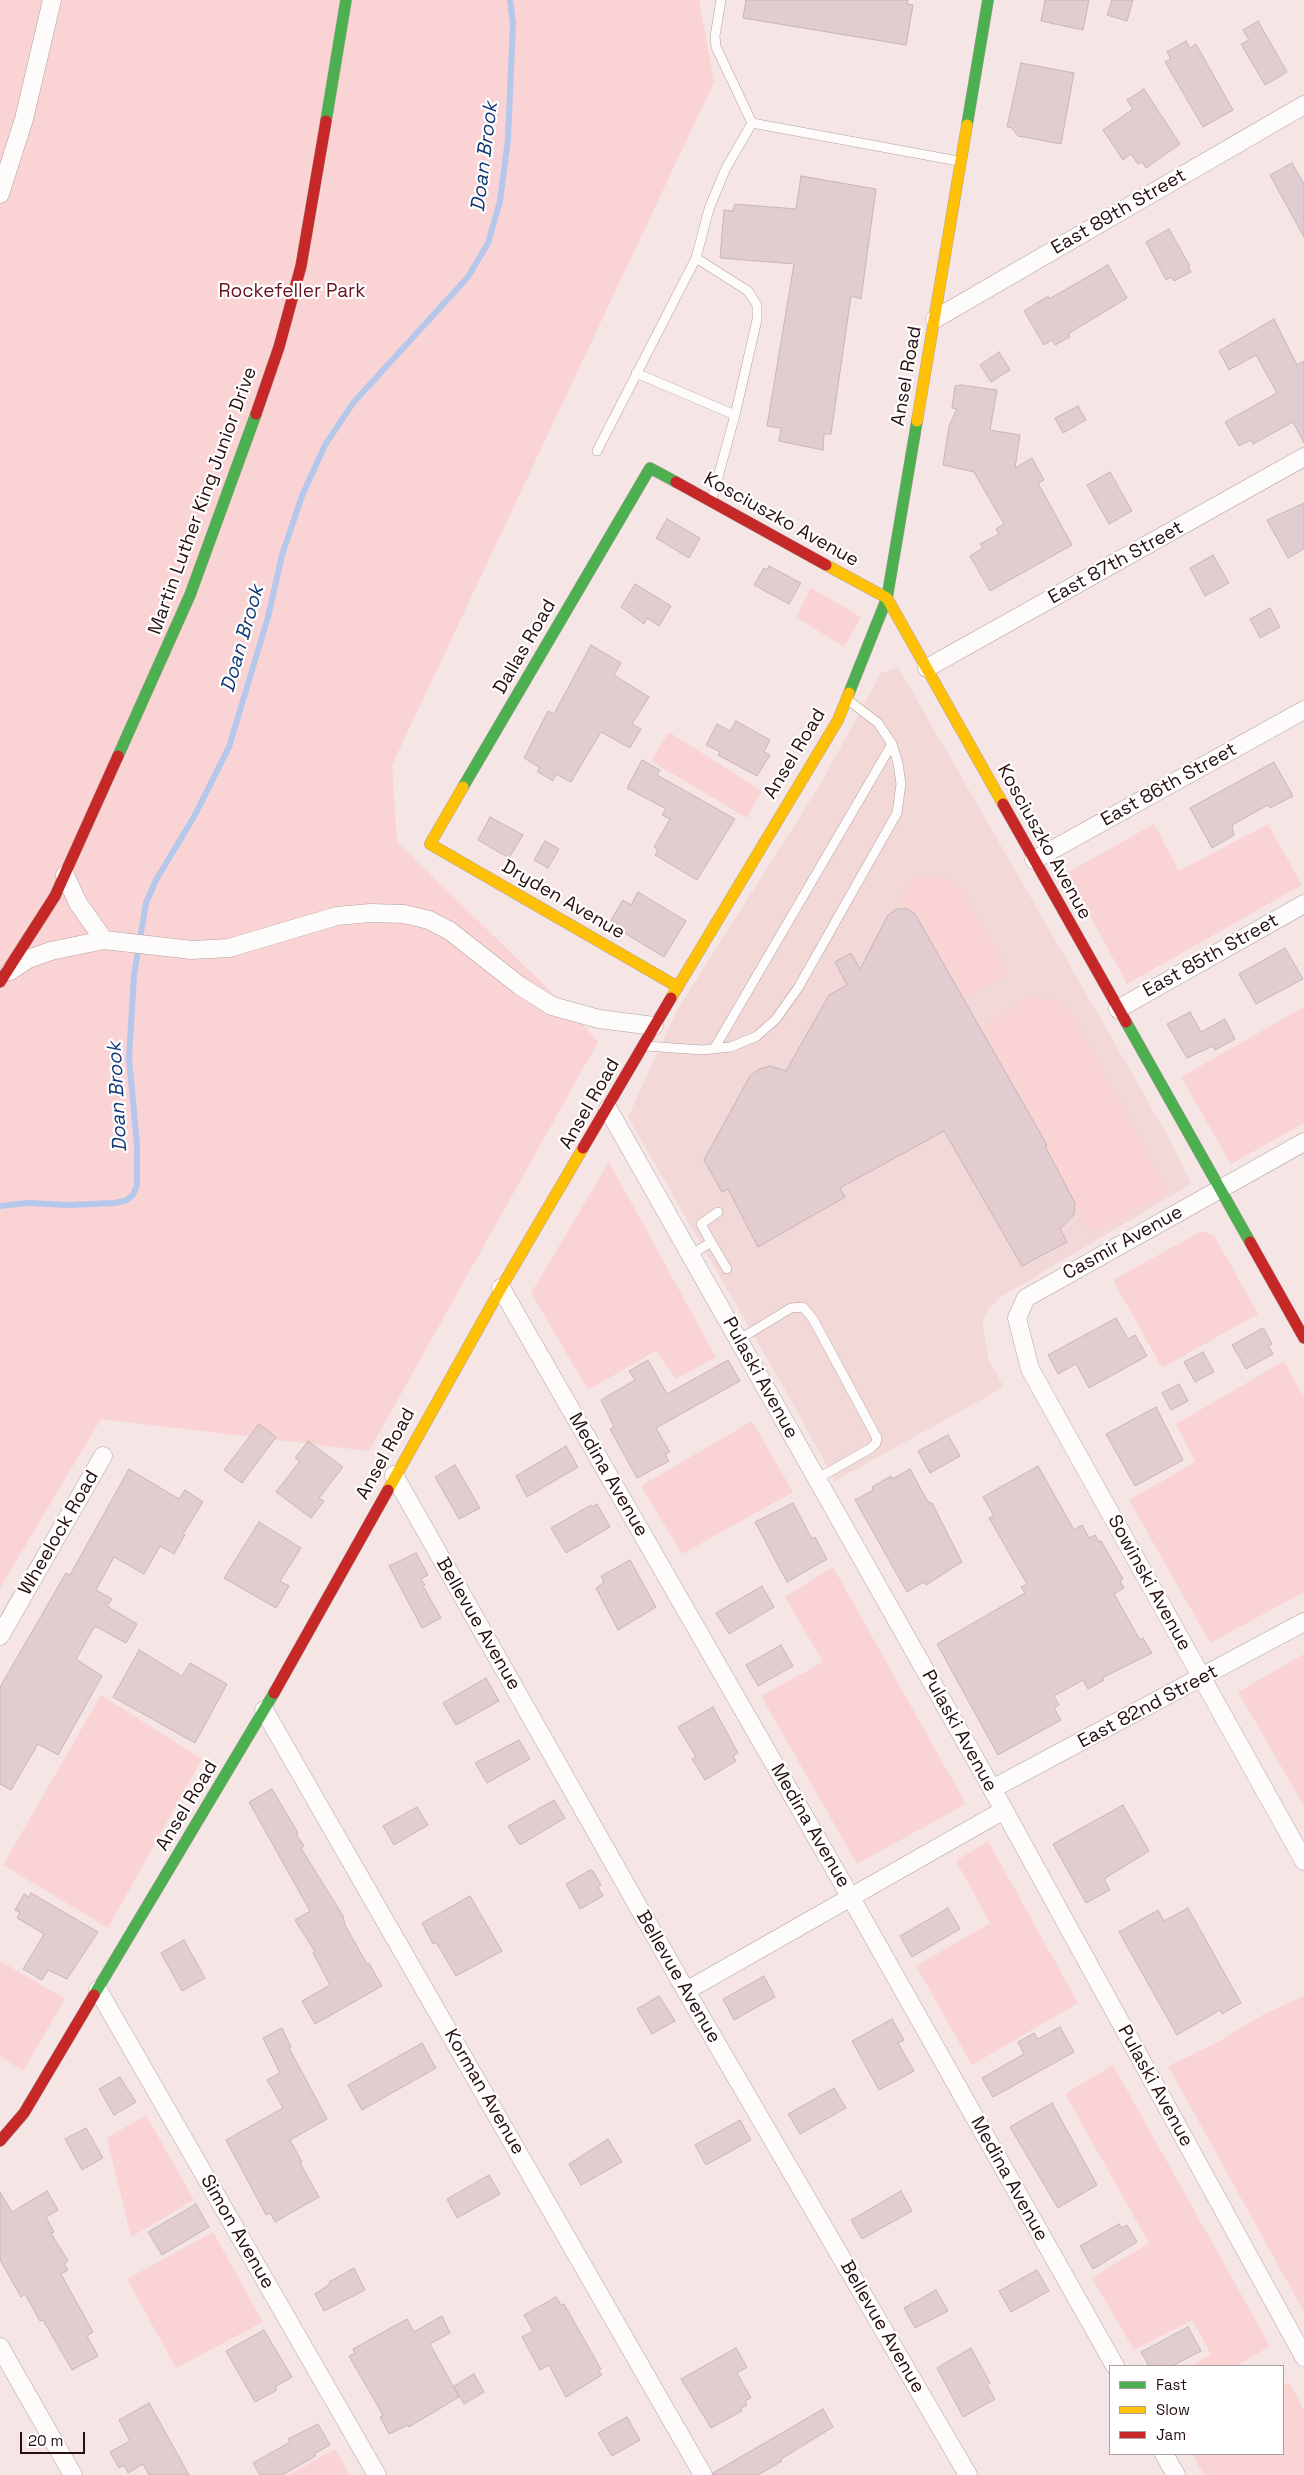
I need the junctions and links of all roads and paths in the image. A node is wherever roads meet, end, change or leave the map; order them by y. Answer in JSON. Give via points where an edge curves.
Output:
{"nodes":[{"id":1,"x":52,"y":0,"type":"edge"},
{"id":2,"x":346,"y":0,"type":"edge"},
{"id":3,"x":721,"y":0,"type":"edge"},
{"id":4,"x":988,"y":0,"type":"edge"},
{"id":5,"x":1304,"y":105,"type":"edge"},
{"id":6,"x":752,"y":123,"type":"junction"},
{"id":7,"x":961,"y":162,"type":"junction"},
{"id":8,"x":0,"y":194,"type":"edge"},
{"id":9,"x":696,"y":258,"type":"junction"},
{"id":10,"x":935,"y":319,"type":"junction"},
{"id":11,"x":636,"y":373,"type":"junction"},
{"id":12,"x":735,"y":415,"type":"junction"},
{"id":13,"x":597,"y":451,"type":"dead end"},
{"id":14,"x":1304,"y":457,"type":"edge"},
{"id":15,"x":650,"y":468,"type":"joint"},
{"id":16,"x":711,"y":502,"type":"junction"},
{"id":17,"x":887,"y":598,"type":"junction"},
{"id":18,"x":927,"y":668,"type":"junction"},
{"id":19,"x":846,"y":698,"type":"junction"},
{"id":20,"x":1304,"y":710,"type":"edge"},
{"id":21,"x":892,"y":744,"type":"junction"},
{"id":22,"x":430,"y":844,"type":"joint"},
{"id":23,"x":1034,"y":860,"type":"junction"},
{"id":24,"x":65,"y":875,"type":"junction"},
{"id":25,"x":1304,"y":904,"type":"edge"},
{"id":26,"x":104,"y":940,"type":"junction"},
{"id":27,"x":3,"y":978,"type":"edge"},
{"id":28,"x":678,"y":987,"type":"junction"},
{"id":29,"x":1118,"y":1009,"type":"junction"},
{"id":30,"x":654,"y":1026,"type":"junction"},
{"id":31,"x":643,"y":1046,"type":"junction"},
{"id":32,"x":714,"y":1049,"type":"junction"},
{"id":33,"x":608,"y":1109,"type":"junction"},
{"id":34,"x":1304,"y":1142,"type":"edge"},
{"id":35,"x":1220,"y":1189,"type":"junction"},
{"id":36,"x":718,"y":1212,"type":"dead end"},
{"id":37,"x":711,"y":1242,"type":"junction"},
{"id":38,"x":691,"y":1255,"type":"junction"},
{"id":39,"x":727,"y":1269,"type":"dead end"},
{"id":40,"x":501,"y":1288,"type":"junction"},
{"id":41,"x":1026,"y":1298,"type":"joint"},
{"id":42,"x":1304,"y":1338,"type":"edge"},
{"id":43,"x":738,"y":1340,"type":"junction"},
{"id":44,"x":103,"y":1456,"type":"dead end"},
{"id":45,"x":394,"y":1475,"type":"junction"},
{"id":46,"x":817,"y":1479,"type":"junction"},
{"id":47,"x":1304,"y":1622,"type":"edge"},
{"id":48,"x":0,"y":1636,"type":"edge"},
{"id":49,"x":1203,"y":1678,"type":"junction"},
{"id":50,"x":264,"y":1710,"type":"junction"},
{"id":51,"x":992,"y":1789,"type":"junction"},
{"id":52,"x":1004,"y":1810,"type":"junction"},
{"id":53,"x":1304,"y":1861,"type":"edge"},
{"id":54,"x":850,"y":1896,"type":"junction"},
{"id":55,"x":98,"y":1990,"type":"junction"},
{"id":56,"x":686,"y":1990,"type":"junction"},
{"id":57,"x":0,"y":2141,"type":"edge"},
{"id":58,"x":0,"y":2347,"type":"edge"},
{"id":59,"x":1304,"y":2357,"type":"edge"},
{"id":60,"x":1114,"y":2365,"type":"edge"},
{"id":61,"x":1165,"y":2455,"type":"edge"},
{"id":62,"x":67,"y":2472,"type":"edge"},
{"id":63,"x":377,"y":2475,"type":"edge"},
{"id":64,"x":703,"y":2475,"type":"edge"},
{"id":65,"x":968,"y":2475,"type":"edge"},
{"id":66,"x":1176,"y":2475,"type":"edge"}],
"edges":[{"from":1,"to":8,"type":"street","via":[[24,119]]},
{"from":2,"to":24,"type":"street","name":"Martin Luther King Junior Drive","via":[[301,266],[279,347],[190,595]]},
{"from":3,"to":6,"type":"lane","via":[[716,47]]},
{"from":4,"to":7,"type":"street","name":"Ansel Road"},
{"from":5,"to":10,"type":"street","name":"East 89th Street"},
{"from":6,"to":7,"type":"lane"},
{"from":6,"to":9,"type":"lane","via":[[724,170]]},
{"from":7,"to":10,"type":"street","name":"Ansel Road"},
{"from":9,"to":11,"type":"lane"},
{"from":9,"to":12,"type":"lane","via":[[748,291],[757,306],[757,320]]},
{"from":10,"to":17,"type":"street","name":"Ansel Road"},
{"from":11,"to":12,"type":"lane"},
{"from":11,"to":13,"type":"lane"},
{"from":12,"to":16,"type":"lane"},
{"from":14,"to":18,"type":"street","name":"East 87th Street"},
{"from":15,"to":16,"type":"street","name":"Kosciuszko Avenue"},
{"from":15,"to":22,"type":"street","name":"Dallas Road"},
{"from":16,"to":17,"type":"street","name":"Kosciuszko Avenue"},
{"from":17,"to":18,"type":"street","name":"Kosciuszko Avenue"},
{"from":17,"to":19,"type":"street","name":"Ansel Road"},
{"from":18,"to":23,"type":"street","name":"Kosciuszko Avenue"},
{"from":19,"to":21,"type":"lane","via":[[878,723]]},
{"from":19,"to":28,"type":"street","name":"Ansel Road","via":[[838,720]]},
{"from":20,"to":23,"type":"street","name":"East 86th Street"},
{"from":21,"to":32,"type":"lane"},
{"from":21,"to":32,"type":"lane","via":[[901,784],[897,814],[798,988],[776,1019],[757,1036],[731,1047]]},
{"from":22,"to":28,"type":"street","name":"Dryden Avenue"},
{"from":23,"to":29,"type":"street","name":"Kosciuszko Avenue"},
{"from":24,"to":26,"type":"street","via":[[78,903]]},
{"from":24,"to":27,"type":"street","name":"Martin Luther King Junior Drive"},
{"from":25,"to":29,"type":"street","name":"East 85th Street"},
{"from":26,"to":27,"type":"street","via":[[28,959]]},
{"from":26,"to":30,"type":"street","via":[[173,949],[229,948],[337,916],[370,912],[404,914],[429,920],[450,931],[520,986],[552,1006],[598,1018]]},
{"from":28,"to":30,"type":"street","name":"Ansel Road"},
{"from":29,"to":35,"type":"street","name":"Kosciuszko Avenue"},
{"from":30,"to":31,"type":"street","name":"Ansel Road"},
{"from":31,"to":32,"type":"lane"},
{"from":31,"to":33,"type":"street","name":"Ansel Road"},
{"from":33,"to":38,"type":"street","name":"Pulaski Avenue"},
{"from":33,"to":40,"type":"street","name":"Ansel Road"},
{"from":34,"to":35,"type":"street","name":"Casmir Avenue"},
{"from":35,"to":41,"type":"street","name":"Casmir Avenue"},
{"from":35,"to":42,"type":"street","name":"Kosciuszko Avenue"},
{"from":36,"to":37,"type":"lane","via":[[701,1224]]},
{"from":37,"to":38,"type":"lane"},
{"from":37,"to":39,"type":"lane"},
{"from":38,"to":43,"type":"street","name":"Pulaski Avenue"},
{"from":40,"to":45,"type":"street","name":"Ansel Road"},
{"from":40,"to":54,"type":"street","name":"Medina Avenue"},
{"from":41,"to":49,"type":"street","name":"Sowinski Avenue","via":[[1017,1318],[1030,1369]]},
{"from":43,"to":46,"type":"street","name":"Pulaski Avenue"},
{"from":43,"to":46,"type":"lane","via":[[791,1308],[803,1307],[813,1319],[877,1438],[871,1448]]},
{"from":44,"to":48,"type":"street","name":"Wheelock Road"},
{"from":45,"to":50,"type":"street","name":"Ansel Road"},
{"from":45,"to":56,"type":"street","name":"Bellevue Avenue"},
{"from":46,"to":51,"type":"street","name":"Pulaski Avenue"},
{"from":47,"to":49,"type":"street","name":"East 82nd Street"},
{"from":49,"to":51,"type":"street","name":"East 82nd Street"},
{"from":49,"to":53,"type":"street","name":"Sowinski Avenue"},
{"from":50,"to":55,"type":"street","name":"Ansel Road"},
{"from":50,"to":64,"type":"street","name":"Korman Avenue"},
{"from":51,"to":52,"type":"street","name":"Pulaski Avenue"},
{"from":52,"to":54,"type":"street"},
{"from":52,"to":59,"type":"street","name":"Pulaski Avenue"},
{"from":54,"to":56,"type":"street"},
{"from":54,"to":60,"type":"street","name":"Medina Avenue"},
{"from":55,"to":57,"type":"street","name":"Ansel Road","via":[[24,2112]]},
{"from":55,"to":63,"type":"street","name":"Simon Avenue"},
{"from":56,"to":65,"type":"street","name":"Bellevue Avenue"},
{"from":58,"to":62,"type":"street"},
{"from":61,"to":66,"type":"street"}]}
